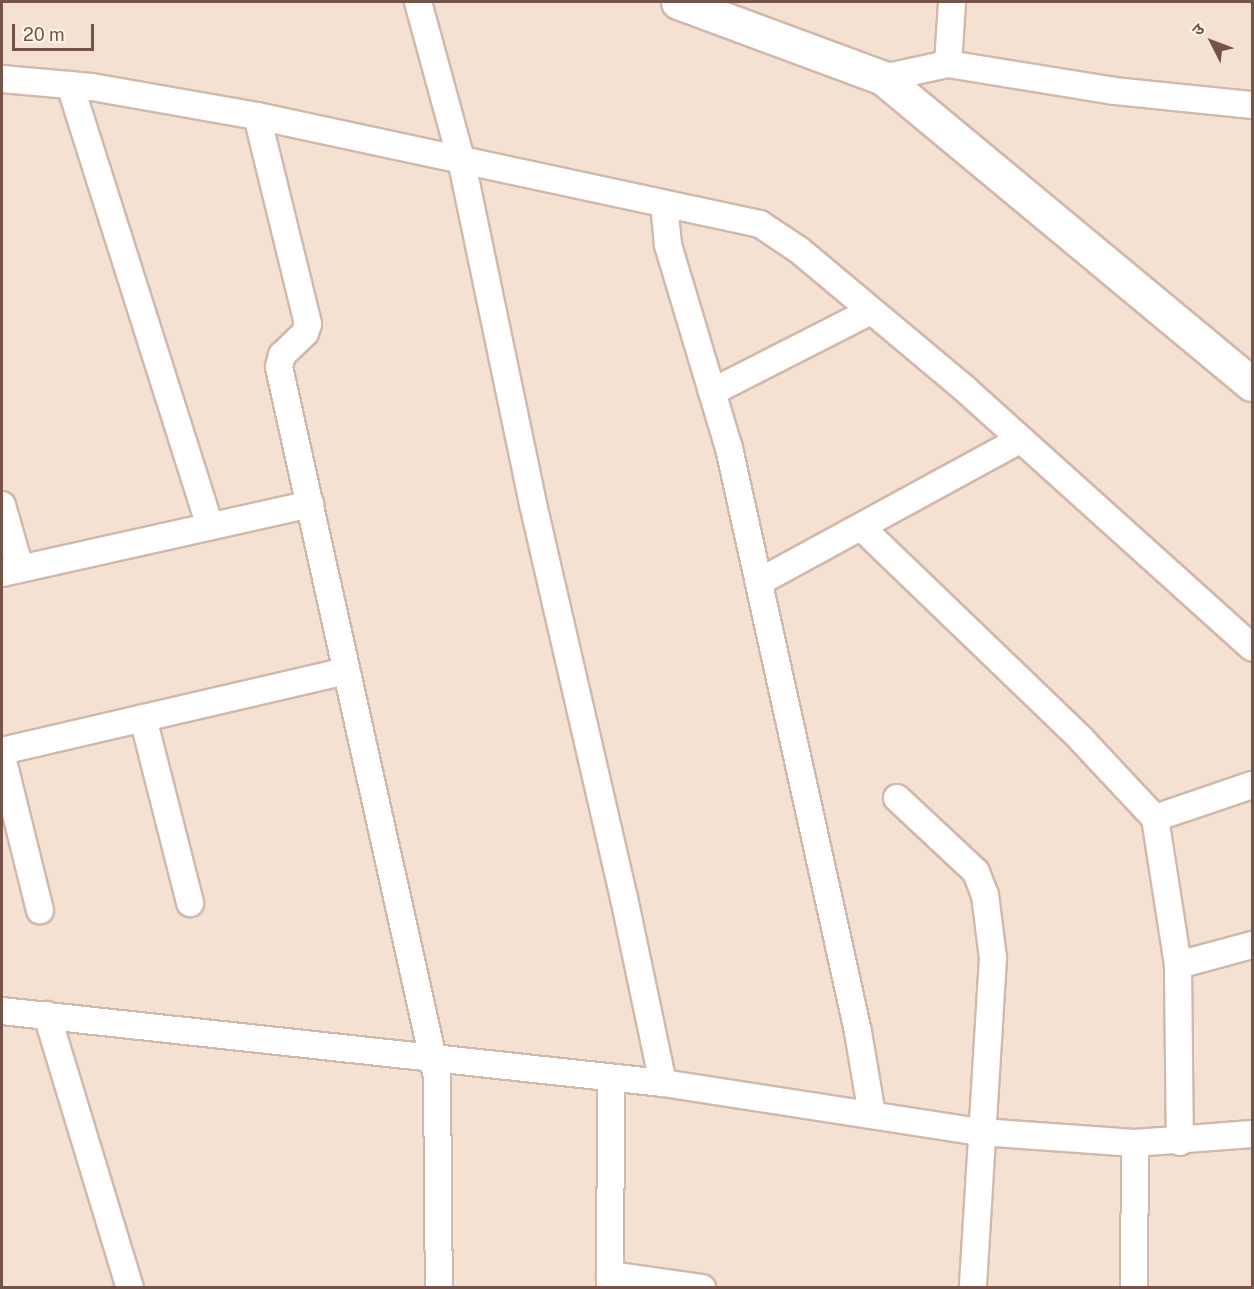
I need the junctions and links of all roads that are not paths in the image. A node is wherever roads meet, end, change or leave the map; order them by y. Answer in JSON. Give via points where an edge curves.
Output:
{"nodes":[{"id":1,"x":418,"y":2,"type":"edge"},
{"id":2,"x":678,"y":2,"type":"edge"},
{"id":3,"x":952,"y":2,"type":"edge"},
{"id":4,"x":948,"y":64,"type":"junction"},
{"id":5,"x":883,"y":78,"type":"junction"},
{"id":6,"x":2,"y":80,"type":"edge"},
{"id":7,"x":70,"y":85,"type":"junction"},
{"id":8,"x":1252,"y":105,"type":"edge"},
{"id":9,"x":257,"y":116,"type":"junction"},
{"id":10,"x":461,"y":159,"type":"junction"},
{"id":11,"x":664,"y":204,"type":"junction"},
{"id":12,"x":871,"y":311,"type":"junction"},
{"id":13,"x":1252,"y":384,"type":"edge"},
{"id":14,"x":712,"y":392,"type":"junction"},
{"id":15,"x":1021,"y":440,"type":"junction"},
{"id":16,"x":310,"y":504,"type":"junction"},
{"id":17,"x":2,"y":505,"type":"edge"},
{"id":18,"x":210,"y":526,"type":"junction"},
{"id":19,"x":861,"y":527,"type":"junction"},
{"id":20,"x":11,"y":570,"type":"edge"},
{"id":21,"x":759,"y":582,"type":"junction"},
{"id":22,"x":1252,"y":647,"type":"edge"},
{"id":23,"x":346,"y":671,"type":"junction"},
{"id":24,"x":143,"y":718,"type":"junction"},
{"id":25,"x":2,"y":751,"type":"edge"},
{"id":26,"x":2,"y":756,"type":"edge"},
{"id":27,"x":1252,"y":785,"type":"edge"},
{"id":28,"x":897,"y":798,"type":"dead end"},
{"id":29,"x":1155,"y":818,"type":"junction"},
{"id":30,"x":190,"y":903,"type":"dead end"},
{"id":31,"x":40,"y":910,"type":"dead end"},
{"id":32,"x":1252,"y":945,"type":"edge"},
{"id":33,"x":1178,"y":965,"type":"junction"},
{"id":34,"x":2,"y":1011,"type":"edge"},
{"id":35,"x":47,"y":1015,"type":"junction"},
{"id":36,"x":434,"y":1059,"type":"junction"},
{"id":37,"x":611,"y":1078,"type":"junction"},
{"id":38,"x":663,"y":1083,"type":"junction"},
{"id":39,"x":872,"y":1115,"type":"junction"},
{"id":40,"x":981,"y":1132,"type":"junction"},
{"id":41,"x":1252,"y":1134,"type":"edge"},
{"id":42,"x":1180,"y":1142,"type":"junction"},
{"id":43,"x":1136,"y":1143,"type":"junction"},
{"id":44,"x":610,"y":1281,"type":"edge"},
{"id":45,"x":130,"y":1287,"type":"edge"},
{"id":46,"x":439,"y":1287,"type":"edge"},
{"id":47,"x":702,"y":1287,"type":"edge"},
{"id":48,"x":973,"y":1287,"type":"edge"},
{"id":49,"x":1134,"y":1287,"type":"edge"}],
"edges":[{"from":1,"to":10,"type":"street"},
{"from":2,"to":5,"type":"street"},
{"from":3,"to":4,"type":"street"},
{"from":4,"to":5,"type":"street"},
{"from":4,"to":8,"type":"street","via":[[1114,91]]},
{"from":5,"to":13,"type":"street"},
{"from":6,"to":7,"type":"street"},
{"from":7,"to":9,"type":"street"},
{"from":7,"to":18,"type":"street"},
{"from":9,"to":10,"type":"street"},
{"from":9,"to":16,"type":"street","via":[[308,324],[305,333],[282,355],[279,367]]},
{"from":10,"to":11,"type":"street"},
{"from":10,"to":38,"type":"street","via":[[532,504]]},
{"from":11,"to":12,"type":"street","via":[[760,224],[799,250]]},
{"from":11,"to":14,"type":"street","via":[[668,245]]},
{"from":12,"to":14,"type":"street"},
{"from":12,"to":15,"type":"street"},
{"from":14,"to":21,"type":"street"},
{"from":15,"to":19,"type":"street"},
{"from":15,"to":22,"type":"street"},
{"from":16,"to":18,"type":"street"},
{"from":16,"to":23,"type":"street"},
{"from":17,"to":20,"type":"street"},
{"from":18,"to":20,"type":"street"},
{"from":19,"to":21,"type":"street"},
{"from":19,"to":29,"type":"street","via":[[1081,739]]},
{"from":21,"to":39,"type":"street","via":[[856,1020]]},
{"from":23,"to":24,"type":"street"},
{"from":23,"to":36,"type":"street"},
{"from":24,"to":25,"type":"street"},
{"from":24,"to":30,"type":"street"},
{"from":26,"to":31,"type":"street"},
{"from":27,"to":29,"type":"street"},
{"from":28,"to":40,"type":"street","via":[[976,872],[985,895],[993,958]]},
{"from":29,"to":33,"type":"street"},
{"from":32,"to":33,"type":"street"},
{"from":33,"to":42,"type":"street"},
{"from":34,"to":35,"type":"street"},
{"from":35,"to":36,"type":"street"},
{"from":35,"to":45,"type":"street"},
{"from":36,"to":37,"type":"street"},
{"from":36,"to":46,"type":"street"},
{"from":37,"to":38,"type":"street"},
{"from":37,"to":44,"type":"street"},
{"from":38,"to":39,"type":"street"},
{"from":39,"to":40,"type":"street"},
{"from":40,"to":43,"type":"street"},
{"from":40,"to":48,"type":"street"},
{"from":41,"to":42,"type":"street"},
{"from":42,"to":43,"type":"street"},
{"from":43,"to":49,"type":"street"},
{"from":44,"to":47,"type":"street"}]}
